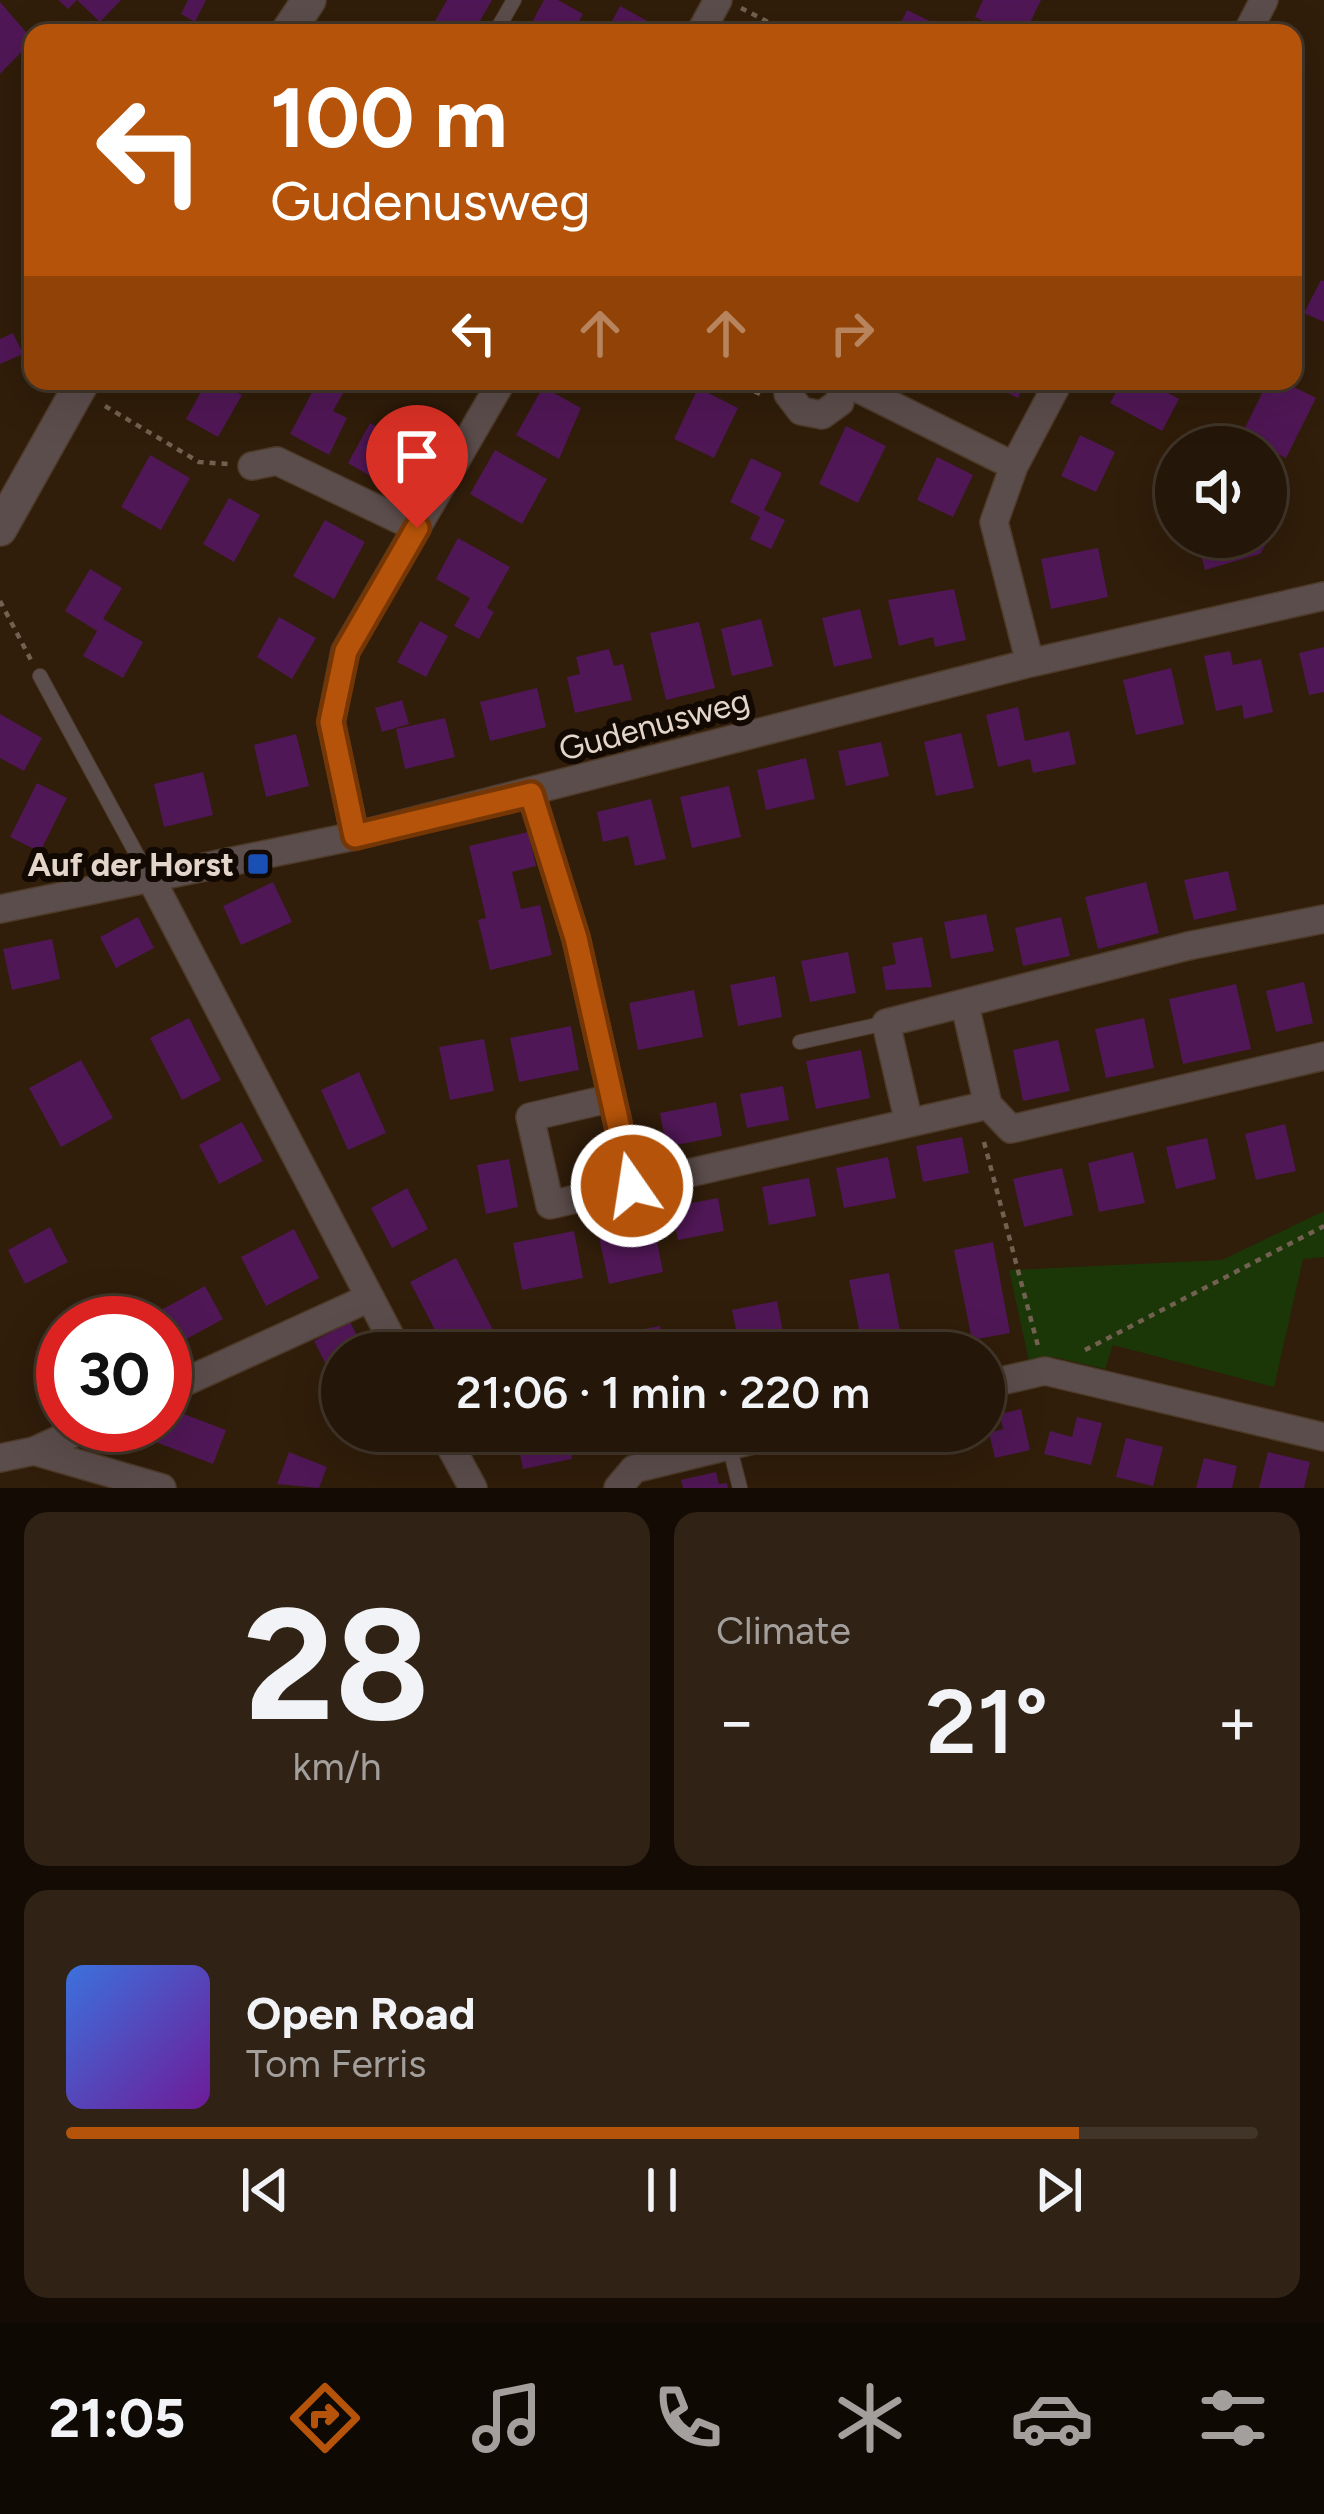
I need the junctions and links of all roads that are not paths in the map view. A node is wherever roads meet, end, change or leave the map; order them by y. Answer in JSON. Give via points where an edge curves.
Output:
{"nodes":[{"id":1,"x":77,"y":390,"type":"edge"},
{"id":2,"x":497,"y":390,"type":"edge"},
{"id":3,"x":789,"y":390,"type":"edge"},
{"id":4,"x":841,"y":390,"type":"edge"},
{"id":5,"x":860,"y":390,"type":"edge"},
{"id":6,"x":1054,"y":390,"type":"edge"},
{"id":7,"x":252,"y":466,"type":"road end"},
{"id":8,"x":1014,"y":466,"type":"junction"},
{"id":9,"x":417,"y":528,"type":"junction"},
{"id":10,"x":0,"y":529,"type":"edge"},
{"id":11,"x":1324,"y":596,"type":"edge"},
{"id":12,"x":1030,"y":663,"type":"junction"},
{"id":13,"x":40,"y":676,"type":"road end"},
{"id":14,"x":531,"y":794,"type":"junction"},
{"id":15,"x":355,"y":836,"type":"junction"},
{"id":16,"x":149,"y":877,"type":"junction"},
{"id":17,"x":0,"y":909,"type":"edge"},
{"id":18,"x":1324,"y":919,"type":"edge"},
{"id":19,"x":965,"y":1005,"type":"junction"},
{"id":20,"x":886,"y":1023,"type":"junction"},
{"id":21,"x":800,"y":1042,"type":"dead end"},
{"id":22,"x":1324,"y":1056,"type":"edge"},
{"id":23,"x":612,"y":1098,"type":"junction"},
{"id":24,"x":981,"y":1106,"type":"junction"},
{"id":25,"x":909,"y":1123,"type":"junction"},
{"id":26,"x":632,"y":1186,"type":"junction"},
{"id":27,"x":369,"y":1298,"type":"junction"},
{"id":28,"x":388,"y":1332,"type":"edge"},
{"id":29,"x":192,"y":1379,"type":"edge"},
{"id":30,"x":1005,"y":1380,"type":"edge"},
{"id":31,"x":1324,"y":1437,"type":"edge"},
{"id":32,"x":34,"y":1451,"type":"joint"},
{"id":33,"x":453,"y":1452,"type":"edge"},
{"id":34,"x":701,"y":1452,"type":"edge"},
{"id":35,"x":731,"y":1452,"type":"edge"},
{"id":36,"x":0,"y":1458,"type":"edge"},
{"id":37,"x":162,"y":1488,"type":"edge"},
{"id":38,"x":473,"y":1488,"type":"edge"},
{"id":39,"x":618,"y":1488,"type":"edge"},
{"id":40,"x":740,"y":1488,"type":"edge"}],
"edges":[{"from":1,"to":10,"type":"street"},
{"from":2,"to":9,"type":"street"},
{"from":3,"to":4,"type":"street","via":[[800,411],[822,415],[840,402]]},
{"from":5,"to":8,"type":"street"},
{"from":6,"to":8,"type":"street"},
{"from":7,"to":9,"type":"street","via":[[277,461]]},
{"from":8,"to":12,"type":"street","via":[[994,522]]},
{"from":9,"to":15,"type":"street","via":[[346,651],[331,722]]},
{"from":11,"to":12,"type":"street","name":"Gudenusweg"},
{"from":12,"to":14,"type":"street","name":"Gudenusweg"},
{"from":13,"to":16,"type":"lane"},
{"from":14,"to":15,"type":"street","name":"Gudenusweg"},
{"from":14,"to":23,"type":"street","via":[[576,938]]},
{"from":15,"to":16,"type":"street","name":"Gudenusweg"},
{"from":16,"to":17,"type":"street","name":"Gudenusweg"},
{"from":16,"to":27,"type":"street"},
{"from":18,"to":19,"type":"street"},
{"from":19,"to":20,"type":"street"},
{"from":19,"to":24,"type":"street"},
{"from":20,"to":21,"type":"lane"},
{"from":20,"to":25,"type":"street"},
{"from":22,"to":24,"type":"street","via":[[1011,1130]]},
{"from":23,"to":26,"type":"street"},
{"from":23,"to":26,"type":"street","via":[[530,1117],[550,1205]]},
{"from":24,"to":25,"type":"street"},
{"from":25,"to":26,"type":"street"},
{"from":27,"to":28,"type":"street"},
{"from":27,"to":29,"type":"street"},
{"from":30,"to":31,"type":"street","via":[[1045,1371]]},
{"from":32,"to":36,"type":"street"},
{"from":32,"to":37,"type":"street"},
{"from":33,"to":38,"type":"street"},
{"from":34,"to":39,"type":"street","via":[[634,1469]]},
{"from":35,"to":40,"type":"lane"}]}
